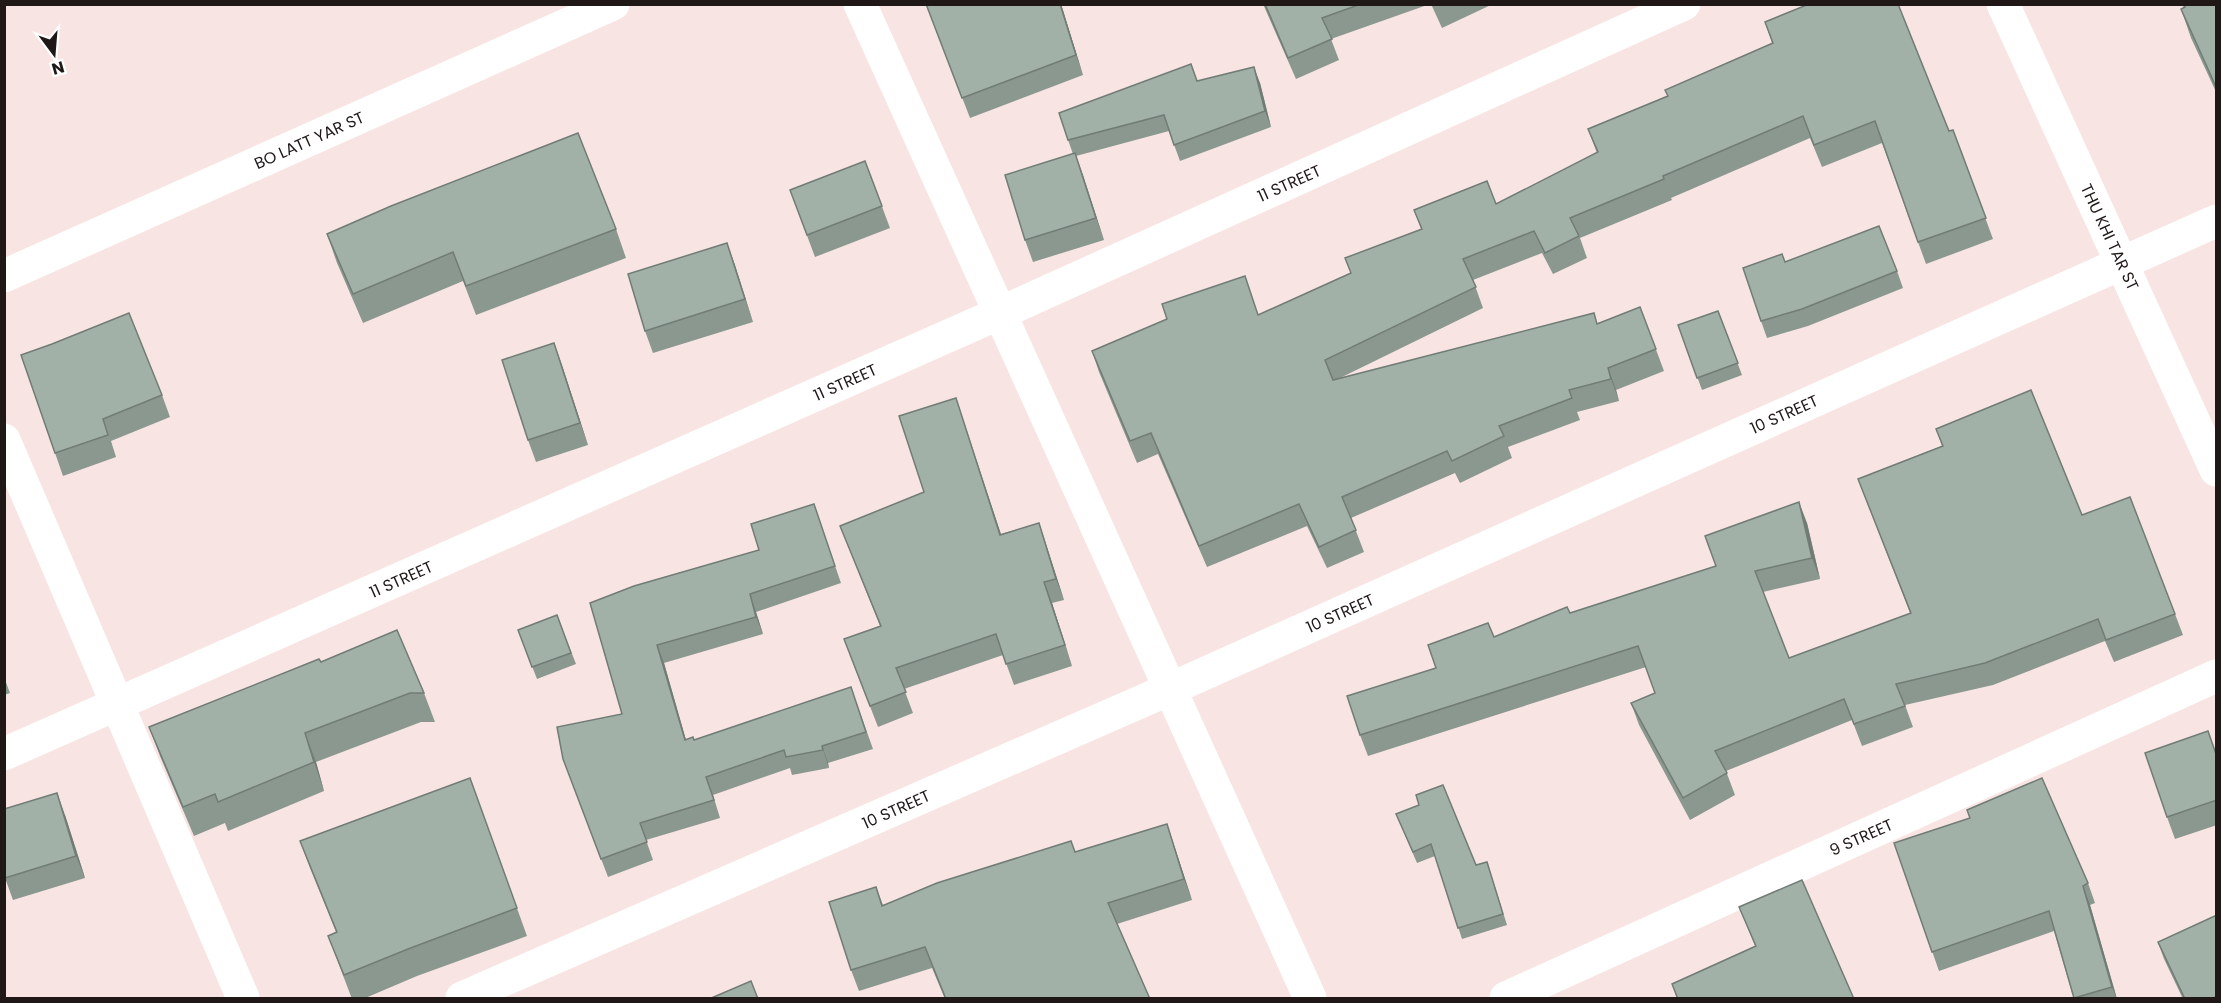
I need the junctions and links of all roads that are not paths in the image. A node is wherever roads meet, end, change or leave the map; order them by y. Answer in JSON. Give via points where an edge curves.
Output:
{"nodes":[{"id":1,"x":613,"y":4,"type":"edge"},
{"id":2,"x":860,"y":4,"type":"edge"},
{"id":3,"x":1684,"y":4,"type":"edge"},
{"id":4,"x":2003,"y":4,"type":"edge"},
{"id":5,"x":2217,"y":221,"type":"edge"},
{"id":6,"x":2122,"y":263,"type":"junction"},
{"id":7,"x":4,"y":276,"type":"edge"},
{"id":8,"x":1000,"y":313,"type":"junction"},
{"id":9,"x":4,"y":440,"type":"edge"},
{"id":10,"x":2217,"y":470,"type":"edge"},
{"id":11,"x":2217,"y":676,"type":"edge"},
{"id":12,"x":1170,"y":689,"type":"junction"},
{"id":13,"x":117,"y":705,"type":"junction"},
{"id":14,"x":4,"y":754,"type":"edge"},
{"id":15,"x":243,"y":999,"type":"edge"},
{"id":16,"x":462,"y":999,"type":"edge"},
{"id":17,"x":1310,"y":999,"type":"edge"},
{"id":18,"x":1506,"y":999,"type":"edge"}],
"edges":[{"from":1,"to":7,"type":"street","name":"BO LATT YAR ST"},
{"from":2,"to":8,"type":"street"},
{"from":3,"to":8,"type":"street","name":"11 STREET"},
{"from":4,"to":6,"type":"street","name":"THU KHI TAR ST"},
{"from":5,"to":6,"type":"street","name":"10 STREET"},
{"from":6,"to":10,"type":"street","name":"THU KHI TAR ST"},
{"from":6,"to":12,"type":"street","name":"10 STREET"},
{"from":8,"to":12,"type":"street"},
{"from":8,"to":13,"type":"street","name":"11 STREET"},
{"from":9,"to":13,"type":"street"},
{"from":11,"to":18,"type":"street","name":"9 STREET"},
{"from":12,"to":16,"type":"street","name":"10 STREET"},
{"from":12,"to":17,"type":"street"},
{"from":13,"to":14,"type":"street","name":"11 STREET"},
{"from":13,"to":15,"type":"street"}]}
